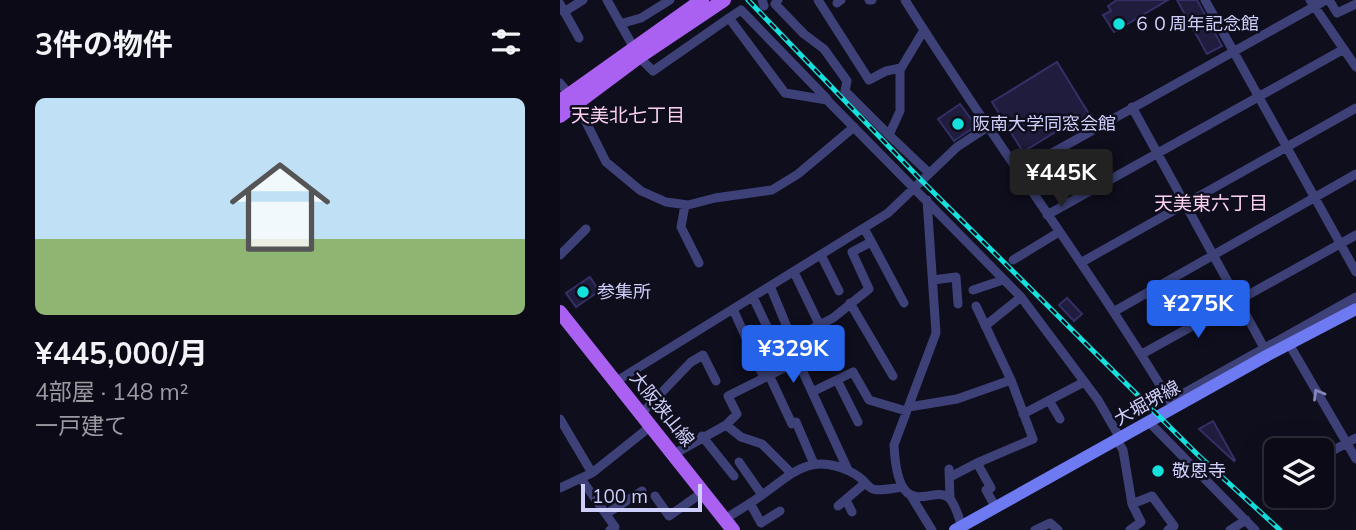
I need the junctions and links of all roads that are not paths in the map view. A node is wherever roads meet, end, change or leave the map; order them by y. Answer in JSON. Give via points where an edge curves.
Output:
{"nodes":[{"id":1,"x":583,"y":0,"type":"edge"},
{"id":2,"x":607,"y":0,"type":"edge"},
{"id":3,"x":670,"y":0,"type":"edge"},
{"id":4,"x":702,"y":0,"type":"edge"},
{"id":5,"x":724,"y":0,"type":"edge"},
{"id":6,"x":778,"y":0,"type":"edge"},
{"id":7,"x":818,"y":0,"type":"edge"},
{"id":8,"x":905,"y":0,"type":"edge"},
{"id":9,"x":1217,"y":0,"type":"edge"},
{"id":10,"x":1327,"y":0,"type":"edge"},
{"id":11,"x":1206,"y":3,"type":"edge"},
{"id":12,"x":1312,"y":3,"type":"edge"},
{"id":13,"x":1356,"y":4,"type":"edge"},
{"id":14,"x":562,"y":8,"type":"edge"},
{"id":15,"x":729,"y":18,"type":"junction"},
{"id":16,"x":620,"y":24,"type":"junction"},
{"id":17,"x":924,"y":30,"type":"junction"},
{"id":18,"x":579,"y":38,"type":"dead end"},
{"id":19,"x":1343,"y":49,"type":"junction"},
{"id":20,"x":1233,"y":51,"type":"junction"},
{"id":21,"x":636,"y":52,"type":"junction"},
{"id":22,"x":1356,"y":67,"type":"edge"},
{"id":23,"x":901,"y":68,"type":"junction"},
{"id":24,"x":566,"y":96,"type":"edge"},
{"id":25,"x":1258,"y":97,"type":"junction"},
{"id":26,"x":827,"y":100,"type":"junction"},
{"id":27,"x":1132,"y":107,"type":"junction"},
{"id":28,"x":1356,"y":108,"type":"edge"},
{"id":29,"x":560,"y":116,"type":"edge"},
{"id":30,"x":854,"y":127,"type":"junction"},
{"id":31,"x":986,"y":128,"type":"junction"},
{"id":32,"x":889,"y":135,"type":"junction"},
{"id":33,"x":1286,"y":147,"type":"junction"},
{"id":34,"x":1158,"y":153,"type":"junction"},
{"id":35,"x":1018,"y":172,"type":"junction"},
{"id":36,"x":929,"y":173,"type":"junction"},
{"id":37,"x":1356,"y":174,"type":"edge"},
{"id":38,"x":916,"y":187,"type":"junction"},
{"id":39,"x":1314,"y":197,"type":"junction"},
{"id":40,"x":927,"y":200,"type":"junction"},
{"id":41,"x":1185,"y":204,"type":"junction"},
{"id":42,"x":685,"y":205,"type":"junction"},
{"id":43,"x":1047,"y":215,"type":"junction"},
{"id":44,"x":864,"y":228,"type":"junction"},
{"id":45,"x":586,"y":229,"type":"dead end"},
{"id":46,"x":1059,"y":232,"type":"junction"},
{"id":47,"x":1356,"y":235,"type":"edge"},
{"id":48,"x":871,"y":242,"type":"junction"},
{"id":49,"x":1340,"y":244,"type":"junction"},
{"id":50,"x":560,"y":255,"type":"edge"},
{"id":51,"x":821,"y":255,"type":"junction"},
{"id":52,"x":1213,"y":255,"type":"junction"},
{"id":53,"x":1013,"y":260,"type":"dead end"},
{"id":54,"x":699,"y":262,"type":"dead end"},
{"id":55,"x":1082,"y":262,"type":"junction"},
{"id":56,"x":794,"y":272,"type":"junction"},
{"id":57,"x":1356,"y":272,"type":"edge"},
{"id":58,"x":933,"y":280,"type":"junction"},
{"id":59,"x":1003,"y":280,"type":"junction"},
{"id":60,"x":770,"y":286,"type":"junction"},
{"id":61,"x":973,"y":290,"type":"dead end"},
{"id":62,"x":839,"y":291,"type":"dead end"},
{"id":63,"x":753,"y":297,"type":"junction"},
{"id":64,"x":1021,"y":297,"type":"junction"},
{"id":65,"x":1356,"y":297,"type":"edge"},
{"id":66,"x":1238,"y":300,"type":"junction"},
{"id":67,"x":850,"y":303,"type":"junction"},
{"id":68,"x":904,"y":303,"type":"dead end"},
{"id":69,"x":958,"y":304,"type":"dead end"},
{"id":70,"x":976,"y":306,"type":"dead end"},
{"id":71,"x":733,"y":309,"type":"junction"},
{"id":72,"x":1356,"y":309,"type":"edge"},
{"id":73,"x":1115,"y":311,"type":"junction"},
{"id":74,"x":563,"y":320,"type":"edge"},
{"id":75,"x":820,"y":326,"type":"junction"},
{"id":76,"x":985,"y":326,"type":"junction"},
{"id":77,"x":792,"y":339,"type":"junction"},
{"id":78,"x":1289,"y":344,"type":"junction"},
{"id":79,"x":1267,"y":351,"type":"junction"},
{"id":80,"x":1142,"y":354,"type":"junction"},
{"id":81,"x":798,"y":361,"type":"junction"},
{"id":82,"x":786,"y":367,"type":"junction"},
{"id":83,"x":893,"y":376,"type":"dead end"},
{"id":84,"x":766,"y":377,"type":"junction"},
{"id":85,"x":837,"y":380,"type":"junction"},
{"id":86,"x":1011,"y":380,"type":"junction"},
{"id":87,"x":716,"y":381,"type":"dead end"},
{"id":88,"x":615,"y":382,"type":"junction"},
{"id":89,"x":1084,"y":382,"type":"junction"},
{"id":90,"x":813,"y":392,"type":"junction"},
{"id":91,"x":866,"y":394,"type":"junction"},
{"id":92,"x":1050,"y":402,"type":"junction"},
{"id":93,"x":848,"y":403,"type":"junction"},
{"id":94,"x":1172,"y":404,"type":"junction"},
{"id":95,"x":907,"y":409,"type":"junction"},
{"id":96,"x":641,"y":414,"type":"junction"},
{"id":97,"x":1023,"y":414,"type":"junction"},
{"id":98,"x":560,"y":419,"type":"edge"},
{"id":99,"x":1060,"y":419,"type":"dead end"},
{"id":100,"x":858,"y":422,"type":"dead end"},
{"id":101,"x":1149,"y":422,"type":"junction"},
{"id":102,"x":726,"y":425,"type":"junction"},
{"id":103,"x":651,"y":426,"type":"junction"},
{"id":104,"x":702,"y":436,"type":"junction"},
{"id":105,"x":1356,"y":438,"type":"edge"},
{"id":106,"x":1119,"y":439,"type":"junction"},
{"id":107,"x":1347,"y":443,"type":"junction"},
{"id":108,"x":1334,"y":450,"type":"edge"},
{"id":109,"x":674,"y":454,"type":"junction"},
{"id":110,"x":1356,"y":459,"type":"edge"},
{"id":111,"x":739,"y":462,"type":"dead end"},
{"id":112,"x":977,"y":463,"type":"junction"},
{"id":113,"x":814,"y":464,"type":"junction"},
{"id":114,"x":848,"y":470,"type":"junction"},
{"id":115,"x":790,"y":472,"type":"junction"},
{"id":116,"x":592,"y":473,"type":"junction"},
{"id":117,"x":734,"y":476,"type":"dead end"},
{"id":118,"x":582,"y":480,"type":"junction"},
{"id":119,"x":562,"y":484,"type":"edge"},
{"id":120,"x":864,"y":484,"type":"junction"},
{"id":121,"x":902,"y":486,"type":"junction"},
{"id":122,"x":642,"y":491,"type":"dead end"},
{"id":123,"x":703,"y":492,"type":"junction"},
{"id":124,"x":762,"y":495,"type":"junction"},
{"id":125,"x":655,"y":496,"type":"dead end"},
{"id":126,"x":911,"y":496,"type":"junction"},
{"id":127,"x":950,"y":499,"type":"junction"},
{"id":128,"x":750,"y":503,"type":"junction"},
{"id":129,"x":1132,"y":504,"type":"junction"},
{"id":130,"x":996,"y":508,"type":"junction"},
{"id":131,"x":780,"y":511,"type":"dead end"},
{"id":132,"x":852,"y":512,"type":"dead end"},
{"id":133,"x":606,"y":514,"type":"junction"},
{"id":134,"x":1246,"y":520,"type":"junction"},
{"id":135,"x":729,"y":524,"type":"edge"},
{"id":136,"x":960,"y":529,"type":"edge"},
{"id":137,"x":610,"y":530,"type":"edge"},
{"id":138,"x":932,"y":530,"type":"edge"},
{"id":139,"x":1035,"y":530,"type":"edge"},
{"id":140,"x":1058,"y":530,"type":"edge"},
{"id":141,"x":1130,"y":530,"type":"edge"},
{"id":142,"x":1168,"y":530,"type":"edge"},
{"id":143,"x":1231,"y":530,"type":"edge"},
{"id":144,"x":1255,"y":530,"type":"edge"}],
"edges":[{"from":1,"to":14,"type":"street"},
{"from":2,"to":16,"type":"street"},
{"from":3,"to":16,"type":"street","via":[[641,18]]},
{"from":4,"to":21,"type":"main road"},
{"from":5,"to":21,"type":"main road"},
{"from":6,"to":32,"type":"street","via":[[775,4],[824,49],[847,81],[845,91]]},
{"from":7,"to":23,"type":"street","via":[[869,80]]},
{"from":8,"to":17,"type":"street"},
{"from":9,"to":11,"type":"street"},
{"from":10,"to":12,"type":"street"},
{"from":10,"to":13,"type":"street","via":[[1337,13]]},
{"from":11,"to":20,"type":"street"},
{"from":12,"to":19,"type":"street"},
{"from":12,"to":20,"type":"street"},
{"from":14,"to":18,"type":"street"},
{"from":15,"to":21,"type":"street","via":[[653,71]]},
{"from":15,"to":26,"type":"street","via":[[785,93]]},
{"from":15,"to":26,"type":"street","via":[[741,10]]},
{"from":16,"to":21,"type":"street"},
{"from":17,"to":23,"type":"street"},
{"from":17,"to":31,"type":"street"},
{"from":19,"to":22,"type":"street"},
{"from":19,"to":25,"type":"street"},
{"from":20,"to":25,"type":"street"},
{"from":20,"to":27,"type":"street"},
{"from":21,"to":24,"type":"main road"},
{"from":23,"to":32,"type":"street","via":[[900,111]]},
{"from":24,"to":29,"type":"main road"},
{"from":24,"to":42,"type":"street","via":[[583,116],[606,162],[640,191]]},
{"from":25,"to":33,"type":"street"},
{"from":25,"to":34,"type":"street"},
{"from":26,"to":30,"type":"street"},
{"from":27,"to":34,"type":"street"},
{"from":27,"to":35,"type":"street"},
{"from":28,"to":33,"type":"street"},
{"from":30,"to":38,"type":"street"},
{"from":30,"to":42,"type":"street","via":[[772,190]]},
{"from":31,"to":35,"type":"street"},
{"from":31,"to":36,"type":"street"},
{"from":32,"to":36,"type":"street"},
{"from":33,"to":39,"type":"street"},
{"from":33,"to":41,"type":"street"},
{"from":34,"to":41,"type":"street"},
{"from":34,"to":43,"type":"street"},
{"from":35,"to":43,"type":"street"},
{"from":36,"to":38,"type":"street"},
{"from":37,"to":39,"type":"street"},
{"from":38,"to":40,"type":"street"},
{"from":38,"to":44,"type":"street","via":[[888,214]]},
{"from":39,"to":49,"type":"street"},
{"from":39,"to":52,"type":"street"},
{"from":40,"to":58,"type":"street"},
{"from":40,"to":59,"type":"street"},
{"from":41,"to":52,"type":"street"},
{"from":41,"to":55,"type":"street"},
{"from":42,"to":54,"type":"street","via":[[681,227]]},
{"from":43,"to":46,"type":"street"},
{"from":44,"to":48,"type":"street"},
{"from":44,"to":51,"type":"street"},
{"from":45,"to":50,"type":"street"},
{"from":46,"to":53,"type":"street"},
{"from":46,"to":55,"type":"street"},
{"from":47,"to":49,"type":"street"},
{"from":48,"to":67,"type":"street","via":[[852,252],[869,289]]},
{"from":48,"to":68,"type":"street"},
{"from":49,"to":57,"type":"street"},
{"from":49,"to":66,"type":"street"},
{"from":51,"to":56,"type":"street"},
{"from":51,"to":62,"type":"street"},
{"from":52,"to":66,"type":"street"},
{"from":52,"to":73,"type":"street"},
{"from":55,"to":73,"type":"street"},
{"from":56,"to":60,"type":"street"},
{"from":56,"to":75,"type":"street"},
{"from":58,"to":69,"type":"street","via":[[956,277]]},
{"from":58,"to":95,"type":"street","via":[[936,333]]},
{"from":59,"to":61,"type":"street"},
{"from":59,"to":64,"type":"street"},
{"from":60,"to":63,"type":"street"},
{"from":60,"to":77,"type":"street"},
{"from":63,"to":71,"type":"street"},
{"from":63,"to":82,"type":"street"},
{"from":64,"to":76,"type":"street"},
{"from":64,"to":89,"type":"street"},
{"from":65,"to":79,"type":"street"},
{"from":66,"to":79,"type":"street"},
{"from":66,"to":80,"type":"street"},
{"from":67,"to":75,"type":"street"},
{"from":67,"to":83,"type":"street"},
{"from":70,"to":76,"type":"street"},
{"from":71,"to":84,"type":"street"},
{"from":71,"to":88,"type":"street"},
{"from":72,"to":78,"type":"main road","name":"大堀堺線"},
{"from":73,"to":80,"type":"street"},
{"from":74,"to":88,"type":"main road","name":"大阪狭山線"},
{"from":75,"to":77,"type":"street"},
{"from":76,"to":86,"type":"street"},
{"from":77,"to":81,"type":"street"},
{"from":78,"to":79,"type":"main road","name":"大堀堺線"},
{"from":107,"to":78,"type":"street","one_way":true},
{"from":79,"to":94,"type":"main road","name":"大堀堺線"},
{"from":80,"to":94,"type":"street"},
{"from":81,"to":82,"type":"street"},
{"from":81,"to":90,"type":"street"},
{"from":82,"to":84,"type":"street"},
{"from":84,"to":102,"type":"street","via":[[728,396],[737,414]]},
{"from":84,"to":113,"type":"street","via":[[792,424],[796,422]]},
{"from":85,"to":90,"type":"street"},
{"from":85,"to":91,"type":"street","via":[[853,372]]},
{"from":85,"to":93,"type":"street"},
{"from":86,"to":95,"type":"street","via":[[957,399]]},
{"from":86,"to":97,"type":"street"},
{"from":87,"to":96,"type":"street","via":[[703,355]]},
{"from":88,"to":96,"type":"main road","name":"大阪狭山線"},
{"from":89,"to":92,"type":"street"},
{"from":89,"to":106,"type":"street"},
{"from":90,"to":114,"type":"street"},
{"from":91,"to":93,"type":"street"},
{"from":91,"to":95,"type":"street","via":[[869,400]]},
{"from":92,"to":97,"type":"street"},
{"from":92,"to":99,"type":"street"},
{"from":93,"to":100,"type":"street"},
{"from":94,"to":101,"type":"main road","name":"大堀堺線"},
{"from":95,"to":121,"type":"street","via":[[894,445]]},
{"from":96,"to":103,"type":"main road","name":"大阪狭山線"},
{"from":97,"to":112,"type":"street","via":[[1033,439]]},
{"from":98,"to":116,"type":"street"},
{"from":101,"to":106,"type":"main road","name":"大堀堺線"},
{"from":101,"to":134,"type":"street"},
{"from":102,"to":104,"type":"street"},
{"from":102,"to":115,"type":"street","via":[[741,437],[762,444]]},
{"from":103,"to":109,"type":"main road","name":"大阪狭山線"},
{"from":103,"to":116,"type":"street"},
{"from":104,"to":109,"type":"street"},
{"from":104,"to":117,"type":"street"},
{"from":105,"to":107,"type":"street"},
{"from":106,"to":129,"type":"street"},
{"from":106,"to":130,"type":"main road","name":"大堀堺線"},
{"from":107,"to":108,"type":"street"},
{"from":107,"to":110,"type":"street"},
{"from":109,"to":123,"type":"main road","name":"大阪狭山線"},
{"from":111,"to":124,"type":"street"},
{"from":112,"to":127,"type":"street","via":[[949,473]]},
{"from":112,"to":130,"type":"street"},
{"from":113,"to":114,"type":"street"},
{"from":113,"to":115,"type":"street"},
{"from":114,"to":120,"type":"street"},
{"from":115,"to":124,"type":"street"},
{"from":116,"to":118,"type":"street"},
{"from":118,"to":119,"type":"street"},
{"from":118,"to":133,"type":"street"},
{"from":120,"to":121,"type":"street","via":[[876,491]]},
{"from":120,"to":132,"type":"street","via":[[842,503]]},
{"from":121,"to":126,"type":"street"},
{"from":122,"to":133,"type":"street"},
{"from":123,"to":125,"type":"street","via":[[669,516]]},
{"from":123,"to":135,"type":"main road","name":"大阪狭山線"},
{"from":124,"to":128,"type":"street"},
{"from":126,"to":127,"type":"street","via":[[944,495]]},
{"from":126,"to":138,"type":"street"},
{"from":127,"to":136,"type":"street"},
{"from":128,"to":131,"type":"street","via":[[761,523]]},
{"from":128,"to":135,"type":"street"},
{"from":129,"to":141,"type":"street","via":[[1141,522]]},
{"from":129,"to":142,"type":"street","via":[[1152,496],[1174,526]]},
{"from":130,"to":136,"type":"main road","name":"大堀堺線"},
{"from":133,"to":137,"type":"street","via":[[615,527]]},
{"from":134,"to":143,"type":"street"},
{"from":134,"to":144,"type":"street"},
{"from":139,"to":140,"type":"street","via":[[1049,523]]}]}
